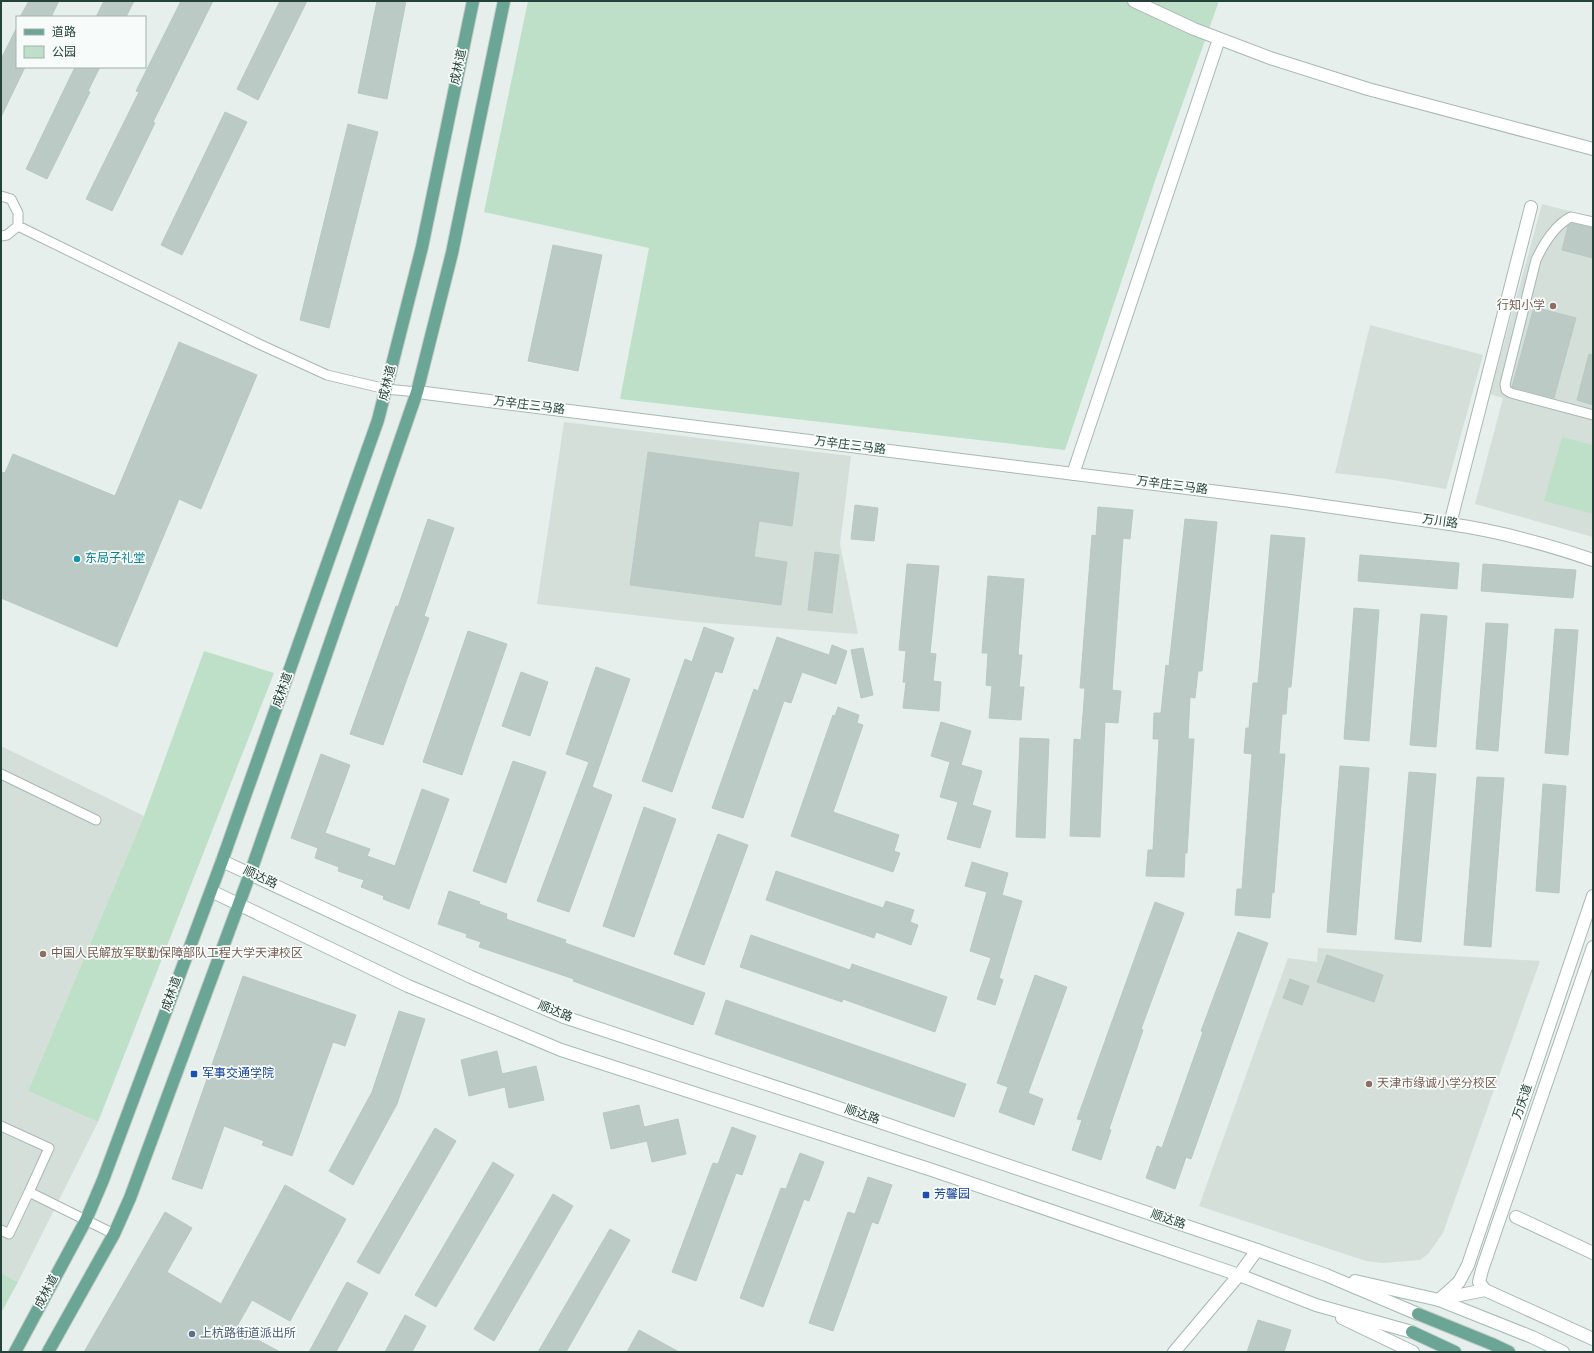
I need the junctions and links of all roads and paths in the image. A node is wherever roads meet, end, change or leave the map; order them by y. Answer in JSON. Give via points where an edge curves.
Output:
{"nodes":[{"id":1,"x":473,"y":1,"type":"edge"},
{"id":2,"x":504,"y":1,"type":"edge"},
{"id":3,"x":1134,"y":1,"type":"edge"},
{"id":4,"x":1220,"y":39,"type":"junction"},
{"id":5,"x":1593,"y":149,"type":"edge"},
{"id":6,"x":1,"y":196,"type":"edge"},
{"id":7,"x":1531,"y":207,"type":"dead end"},
{"id":8,"x":1593,"y":222,"type":"edge"},
{"id":9,"x":18,"y":226,"type":"junction"},
{"id":10,"x":1,"y":236,"type":"edge"},
{"id":11,"x":1519,"y":255,"type":"junction"},
{"id":12,"x":1536,"y":260,"type":"junction"},
{"id":13,"x":386,"y":390,"type":"junction"},
{"id":14,"x":417,"y":392,"type":"junction"},
{"id":15,"x":1593,"y":415,"type":"edge"},
{"id":16,"x":1073,"y":474,"type":"junction"},
{"id":17,"x":1283,"y":500,"type":"joint"},
{"id":18,"x":1450,"y":524,"type":"junction"},
{"id":19,"x":1593,"y":560,"type":"edge"},
{"id":20,"x":1,"y":774,"type":"edge"},
{"id":21,"x":96,"y":820,"type":"dead end"},
{"id":22,"x":222,"y":861,"type":"junction"},
{"id":23,"x":250,"y":874,"type":"junction"},
{"id":24,"x":211,"y":891,"type":"junction"},
{"id":25,"x":1592,"y":901,"type":"edge"},
{"id":26,"x":239,"y":905,"type":"junction"},
{"id":27,"x":1593,"y":947,"type":"edge"},
{"id":28,"x":1,"y":1126,"type":"edge"},
{"id":29,"x":29,"y":1192,"type":"junction"},
{"id":30,"x":1516,"y":1217,"type":"dead end"},
{"id":31,"x":86,"y":1220,"type":"junction"},
{"id":32,"x":1,"y":1230,"type":"edge"},
{"id":33,"x":114,"y":1234,"type":"junction"},
{"id":34,"x":1257,"y":1250,"type":"junction"},
{"id":35,"x":1593,"y":1253,"type":"edge"},
{"id":36,"x":1239,"y":1275,"type":"junction"},
{"id":37,"x":1326,"y":1275,"type":"junction"},
{"id":38,"x":1485,"y":1290,"type":"junction"},
{"id":39,"x":1439,"y":1300,"type":"junction"},
{"id":40,"x":1316,"y":1305,"type":"junction"},
{"id":41,"x":1418,"y":1314,"type":"joint"},
{"id":42,"x":1412,"y":1332,"type":"joint"},
{"id":43,"x":1593,"y":1339,"type":"edge"},
{"id":44,"x":15,"y":1352,"type":"edge"},
{"id":45,"x":48,"y":1352,"type":"edge"},
{"id":46,"x":1174,"y":1352,"type":"edge"},
{"id":47,"x":1413,"y":1352,"type":"edge"},
{"id":48,"x":1455,"y":1352,"type":"edge"},
{"id":49,"x":1509,"y":1352,"type":"edge"},
{"id":50,"x":1564,"y":1352,"type":"edge"}],
"edges":[{"from":1,"to":13,"type":"main road","name":"成林道","via":[[422,247]]},
{"from":2,"to":14,"type":"main road","via":[[452,253]]},
{"from":3,"to":4,"type":"street"},
{"from":4,"to":5,"type":"street","via":[[1368,89]]},
{"from":4,"to":16,"type":"street"},
{"from":6,"to":9,"type":"lane","via":[[11,199],[18,213]]},
{"from":7,"to":11,"type":"street"},
{"from":8,"to":12,"type":"lane","via":[[1575,217],[1566,219],[1542,247]]},
{"from":9,"to":10,"type":"lane","via":[[7,235]]},
{"from":9,"to":13,"type":"lane","via":[[327,375]]},
{"from":11,"to":12,"type":"lane"},
{"from":11,"to":18,"type":"street"},
{"from":12,"to":15,"type":"lane","via":[[1505,384],[1506,390]]},
{"from":13,"to":14,"type":"lane"},
{"from":13,"to":22,"type":"main road","name":"成林道","via":[[346,512]]},
{"from":14,"to":16,"type":"street","name":"万辛庄三马路"},
{"from":14,"to":23,"type":"main road"},
{"from":16,"to":17,"type":"street","name":"万辛庄三马路"},
{"from":17,"to":18,"type":"street","name":"万川路"},
{"from":18,"to":19,"type":"street","name":"万川路","via":[[1542,543]]},
{"from":20,"to":21,"type":"lane"},
{"from":22,"to":23,"type":"street","name":"顺达路"},
{"from":22,"to":24,"type":"main road","name":"成林道"},
{"from":23,"to":26,"type":"main road"},
{"from":23,"to":34,"type":"street","name":"顺达路","via":[[471,977],[564,1017]]},
{"from":24,"to":26,"type":"street"},
{"from":24,"to":31,"type":"main road","name":"成林道"},
{"from":25,"to":39,"type":"street","name":"万庆道","via":[[1468,1266],[1459,1282]]},
{"from":26,"to":33,"type":"main road","via":[[130,1198]]},
{"from":26,"to":36,"type":"street","via":[[408,986],[561,1050],[932,1170]]},
{"from":27,"to":38,"type":"street","name":"万庆道","via":[[1482,1270],[1479,1282]]},
{"from":28,"to":29,"type":"lane","via":[[49,1148]]},
{"from":29,"to":31,"type":"lane"},
{"from":29,"to":32,"type":"lane","via":[[9,1234]]},
{"from":30,"to":35,"type":"street"},
{"from":31,"to":33,"type":"lane"},
{"from":31,"to":44,"type":"main road","name":"成林道"},
{"from":33,"to":45,"type":"main road"},
{"from":34,"to":36,"type":"street"},
{"from":34,"to":37,"type":"street","name":"顺达路"},
{"from":36,"to":40,"type":"street"},
{"from":36,"to":46,"type":"street"},
{"from":37,"to":39,"type":"street"},
{"from":37,"to":41,"type":"street","name":"顺达路"},
{"from":38,"to":39,"type":"street"},
{"from":38,"to":43,"type":"street"},
{"from":39,"to":50,"type":"street"},
{"from":40,"to":42,"type":"street"},
{"from":40,"to":47,"type":"street"},
{"from":41,"to":49,"type":"main road","name":"顺达路"},
{"from":42,"to":48,"type":"main road"}]}
